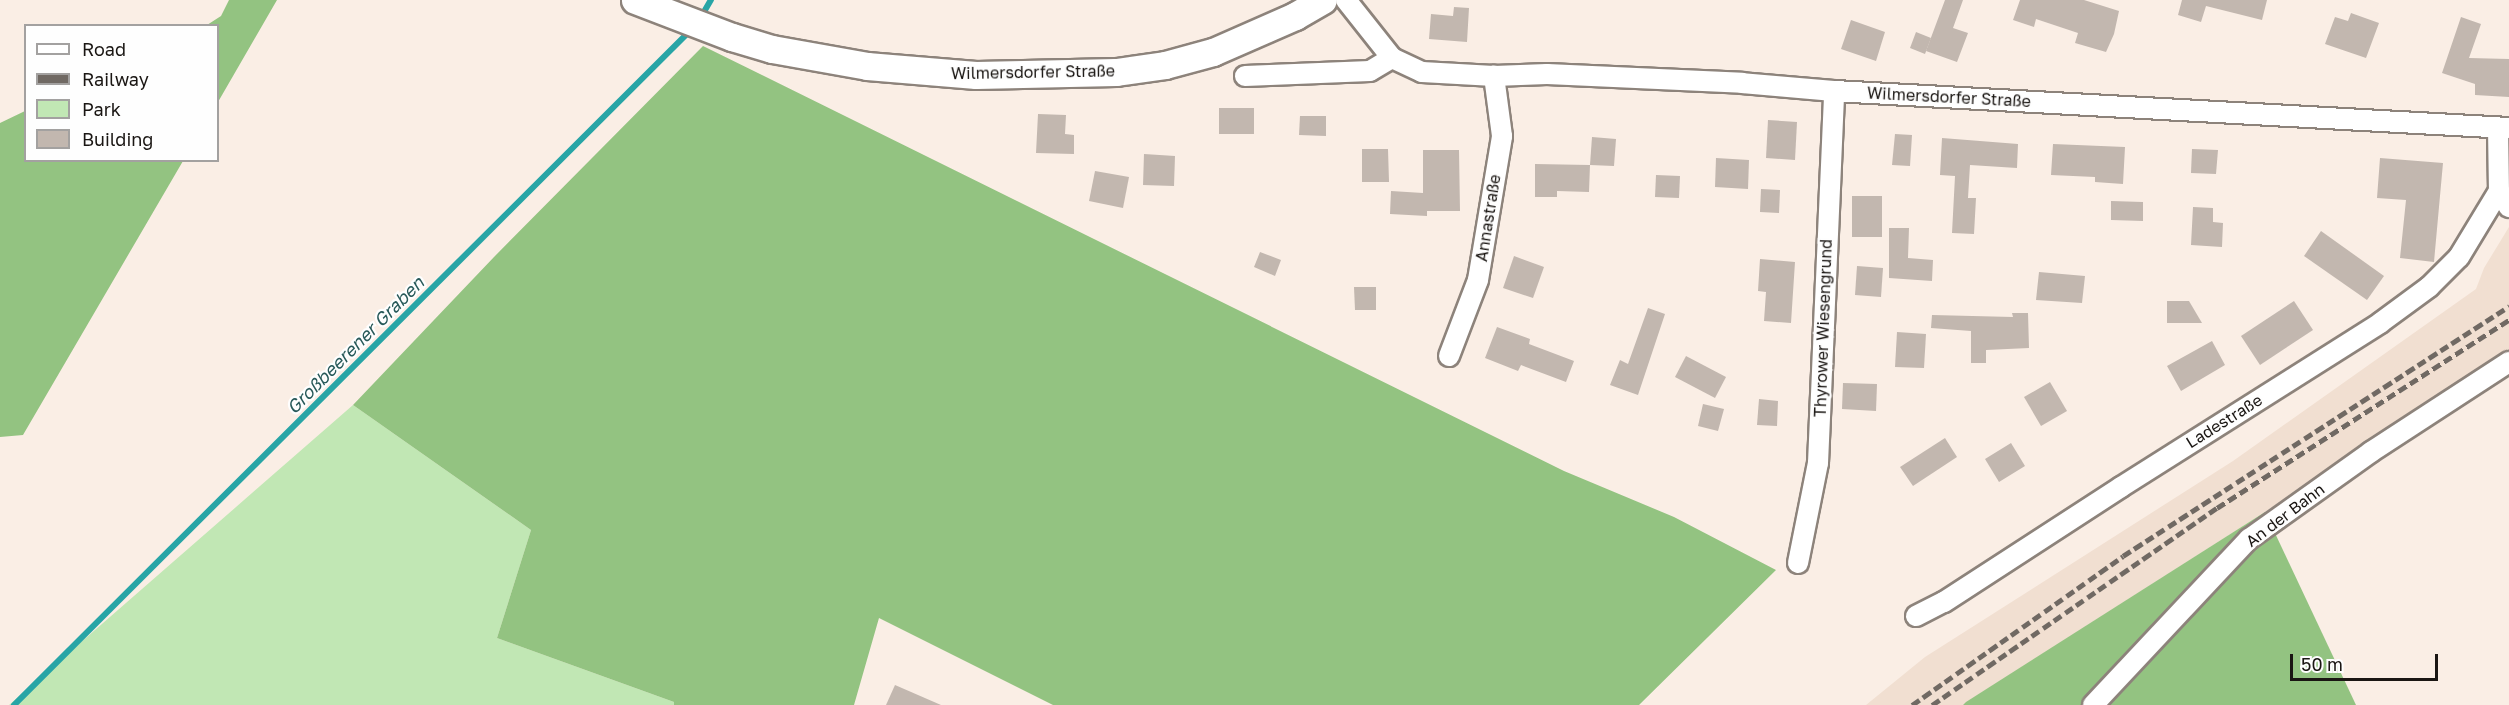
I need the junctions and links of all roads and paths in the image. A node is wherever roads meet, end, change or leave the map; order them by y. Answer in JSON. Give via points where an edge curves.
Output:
{"nodes":[{"id":1,"x":635,"y":0,"type":"edge"},
{"id":2,"x":1323,"y":0,"type":"edge"},
{"id":3,"x":1346,"y":0,"type":"edge"},
{"id":4,"x":1392,"y":58,"type":"junction"},
{"id":5,"x":1245,"y":76,"type":"dead end"},
{"id":6,"x":1494,"y":76,"type":"junction"},
{"id":7,"x":1834,"y":91,"type":"junction"},
{"id":8,"x":2504,"y":128,"type":"edge"},
{"id":9,"x":2504,"y":199,"type":"edge"},
{"id":10,"x":1449,"y":356,"type":"dead end"},
{"id":11,"x":2509,"y":362,"type":"edge"},
{"id":12,"x":1798,"y":563,"type":"dead end"},
{"id":13,"x":1916,"y":616,"type":"dead end"},
{"id":14,"x":2093,"y":705,"type":"edge"}],
"edges":[{"from":1,"to":2,"type":"main road","name":"Wilmersdorfer Straße","via":[[732,37],[831,60],[932,73],[1045,75],[1116,72],[1214,52]]},
{"from":3,"to":4,"type":"street","name":"Wilmersdorfer Straße"},
{"from":4,"to":5,"type":"street","via":[[1370,71]]},
{"from":4,"to":6,"type":"street","name":"Wilmersdorfer Straße","via":[[1422,72]]},
{"from":6,"to":7,"type":"street","name":"Wilmersdorfer Straße","via":[[1547,74]]},
{"from":6,"to":10,"type":"street","name":"Annastraße","via":[[1502,136],[1478,280]]},
{"from":7,"to":8,"type":"street","name":"Wilmersdorfer Straße"},
{"from":7,"to":12,"type":"street","name":"Thyrower Wiesengrund","via":[[1818,463]]},
{"from":8,"to":9,"type":"street","name":"Ladestraße"},
{"from":9,"to":13,"type":"street","name":"Ladestraße","via":[[2459,257],[2429,287],[2380,323],[1944,602]]},
{"from":11,"to":14,"type":"street","name":"An der Bahn","via":[[2371,452],[2249,539]]}]}
